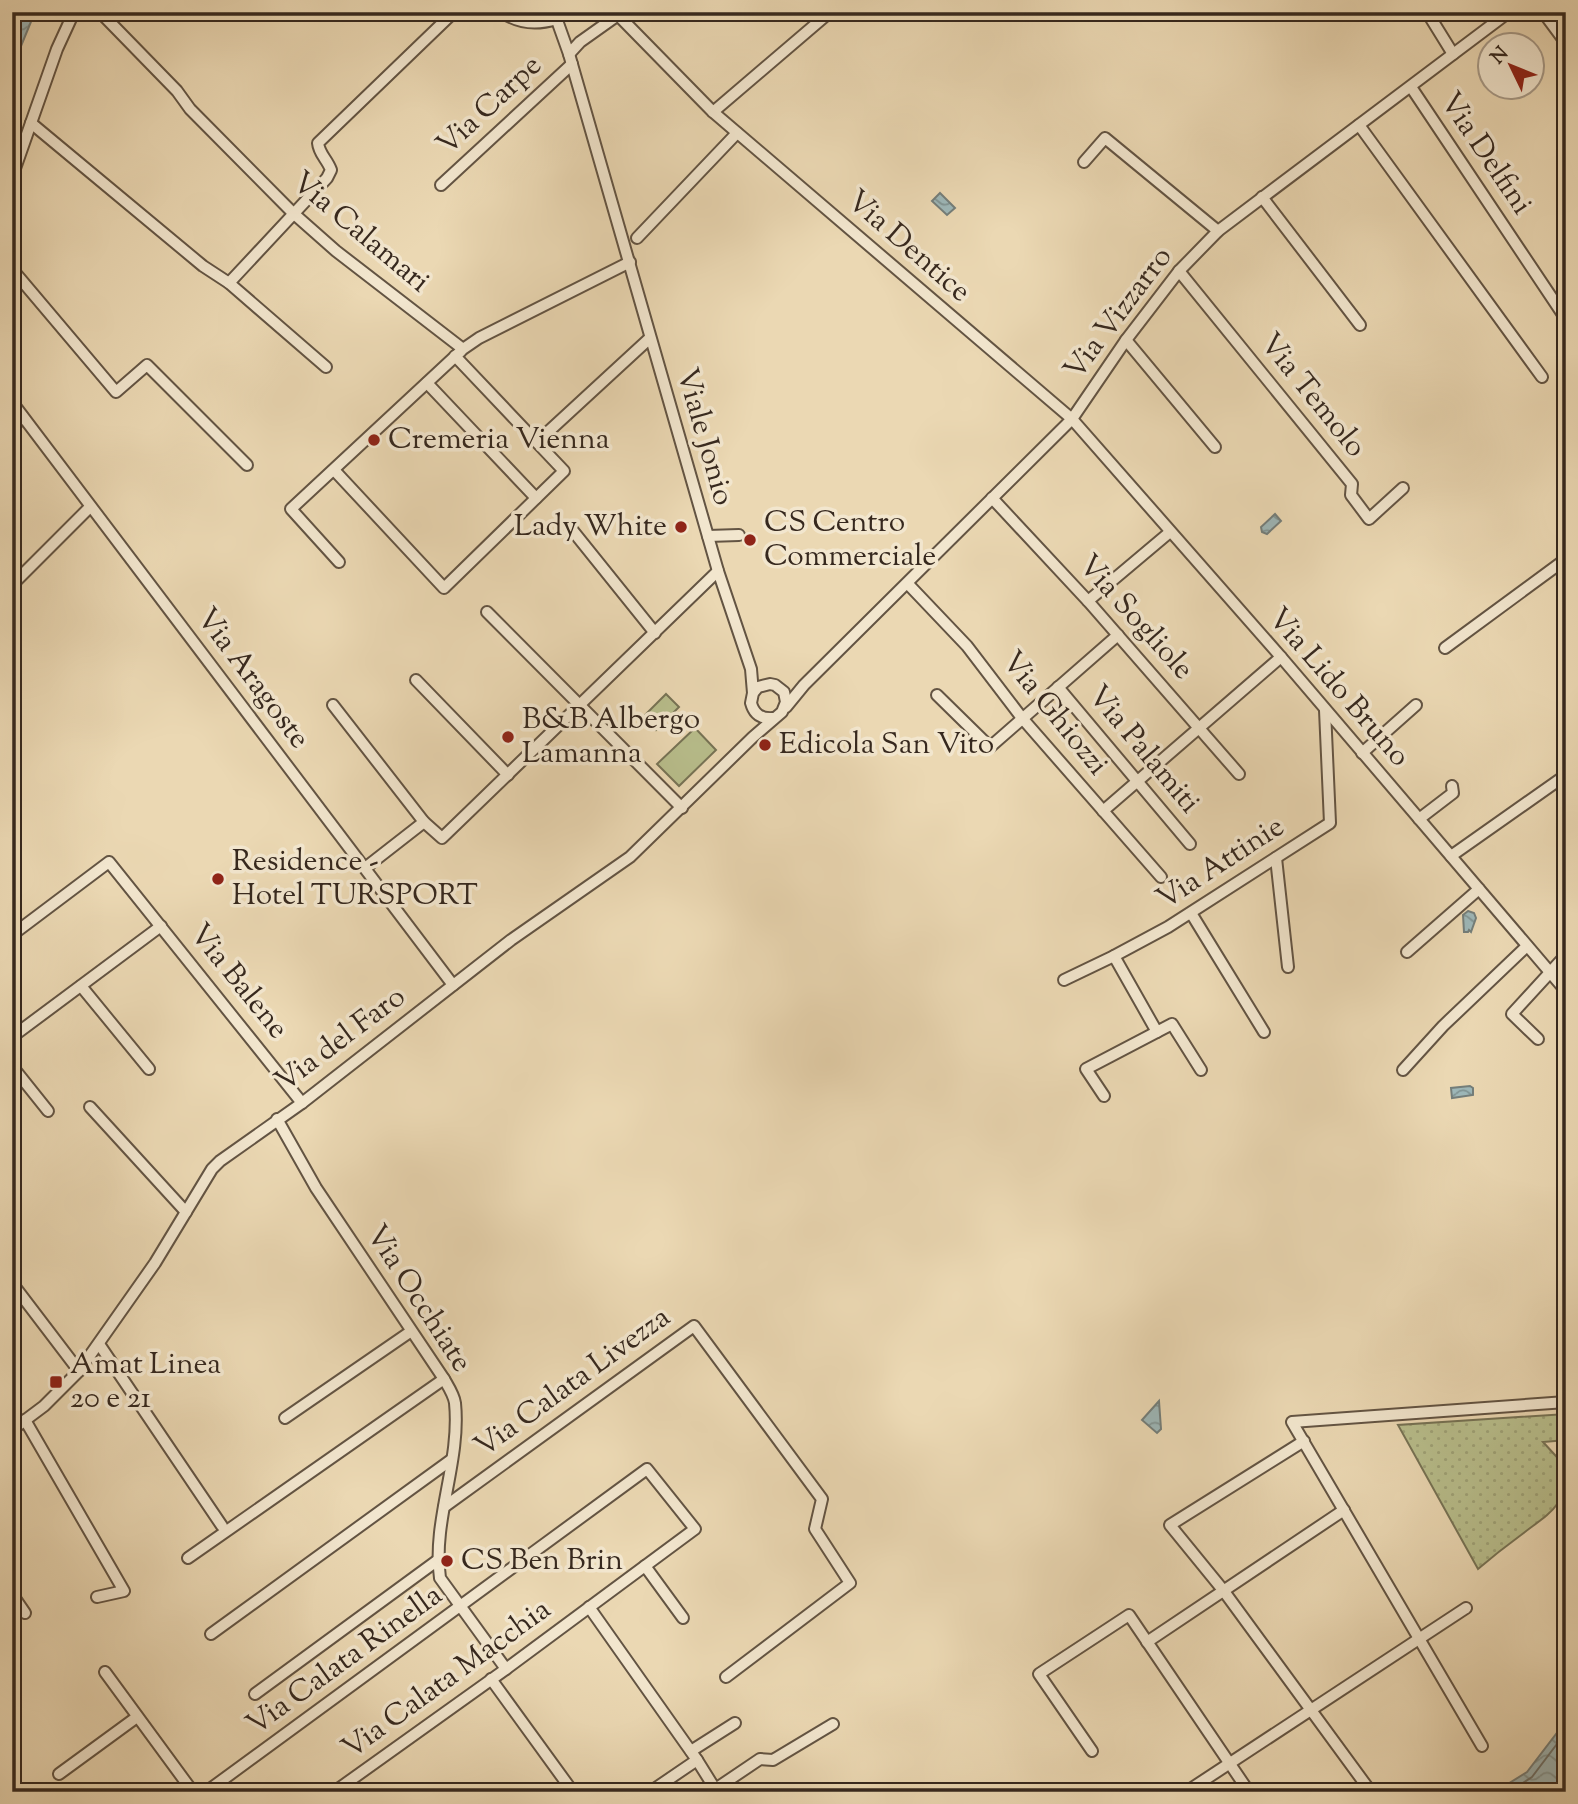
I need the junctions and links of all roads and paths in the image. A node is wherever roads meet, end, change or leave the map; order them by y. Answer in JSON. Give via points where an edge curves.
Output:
{"nodes":[{"id":1,"x":74,"y":12,"type":"edge"},
{"id":2,"x":100,"y":12,"type":"edge"},
{"id":3,"x":454,"y":12,"type":"edge"},
{"id":4,"x":502,"y":12,"type":"edge"},
{"id":5,"x":830,"y":12,"type":"edge"},
{"id":6,"x":1427,"y":12,"type":"edge"},
{"id":7,"x":1509,"y":12,"type":"edge"},
{"id":8,"x":1543,"y":12,"type":"edge"},
{"id":9,"x":617,"y":14,"type":"edge"},
{"id":10,"x":555,"y":16,"type":"edge"},
{"id":11,"x":562,"y":37,"type":"junction"},
{"id":12,"x":580,"y":42,"type":"junction"},
{"id":13,"x":1566,"y":43,"type":"edge"},
{"id":14,"x":1453,"y":54,"type":"junction"},
{"id":15,"x":570,"y":59,"type":"junction"},
{"id":16,"x":1411,"y":86,"type":"junction"},
{"id":17,"x":713,"y":112,"type":"junction"},
{"id":18,"x":31,"y":123,"type":"junction"},
{"id":19,"x":1359,"y":125,"type":"junction"},
{"id":20,"x":737,"y":133,"type":"junction"},
{"id":21,"x":1084,"y":162,"type":"dead end"},
{"id":22,"x":12,"y":177,"type":"edge"},
{"id":23,"x":441,"y":185,"type":"dead end"},
{"id":24,"x":1262,"y":197,"type":"junction"},
{"id":25,"x":293,"y":213,"type":"junction"},
{"id":26,"x":1218,"y":231,"type":"junction"},
{"id":27,"x":637,"y":239,"type":"dead end"},
{"id":28,"x":630,"y":262,"type":"junction"},
{"id":29,"x":12,"y":269,"type":"edge"},
{"id":30,"x":1179,"y":271,"type":"junction"},
{"id":31,"x":229,"y":283,"type":"junction"},
{"id":32,"x":1566,"y":318,"type":"edge"},
{"id":33,"x":1360,"y":325,"type":"dead end"},
{"id":34,"x":650,"y":338,"type":"junction"},
{"id":35,"x":1126,"y":340,"type":"junction"},
{"id":36,"x":459,"y":353,"type":"junction"},
{"id":37,"x":326,"y":367,"type":"dead end"},
{"id":38,"x":1542,"y":377,"type":"dead end"},
{"id":39,"x":427,"y":383,"type":"junction"},
{"id":40,"x":12,"y":402,"type":"edge"},
{"id":41,"x":22,"y":416,"type":"junction"},
{"id":42,"x":1072,"y":419,"type":"junction"},
{"id":43,"x":12,"y":430,"type":"edge"},
{"id":44,"x":549,"y":431,"type":"dead end"},
{"id":45,"x":1215,"y":447,"type":"dead end"},
{"id":46,"x":247,"y":465,"type":"dead end"},
{"id":47,"x":334,"y":470,"type":"junction"},
{"id":48,"x":1403,"y":488,"type":"dead end"},
{"id":49,"x":536,"y":498,"type":"junction"},
{"id":50,"x":992,"y":498,"type":"junction"},
{"id":51,"x":90,"y":507,"type":"junction"},
{"id":52,"x":572,"y":531,"type":"dead end"},
{"id":53,"x":1170,"y":532,"type":"junction"},
{"id":54,"x":739,"y":535,"type":"dead end"},
{"id":55,"x":708,"y":536,"type":"junction"},
{"id":56,"x":1566,"y":559,"type":"edge"},
{"id":57,"x":340,"y":562,"type":"dead end"},
{"id":58,"x":718,"y":571,"type":"junction"},
{"id":59,"x":908,"y":584,"type":"junction"},
{"id":60,"x":12,"y":585,"type":"edge"},
{"id":61,"x":1088,"y":601,"type":"junction"},
{"id":62,"x":487,"y":612,"type":"dead end"},
{"id":63,"x":655,"y":633,"type":"junction"},
{"id":64,"x":1118,"y":635,"type":"junction"},
{"id":65,"x":1445,"y":648,"type":"dead end"},
{"id":66,"x":1281,"y":657,"type":"junction"},
{"id":67,"x":751,"y":669,"type":"junction"},
{"id":68,"x":416,"y":680,"type":"dead end"},
{"id":69,"x":767,"y":684,"type":"junction"},
{"id":70,"x":804,"y":685,"type":"junction"},
{"id":71,"x":1058,"y":687,"type":"junction"},
{"id":72,"x":783,"y":691,"type":"junction"},
{"id":73,"x":753,"y":694,"type":"junction"},
{"id":74,"x":937,"y":695,"type":"dead end"},
{"id":75,"x":580,"y":704,"type":"junction"},
{"id":76,"x":333,"y":705,"type":"dead end"},
{"id":77,"x":1416,"y":705,"type":"dead end"},
{"id":78,"x":785,"y":708,"type":"junction"},
{"id":79,"x":1325,"y":710,"type":"junction"},
{"id":80,"x":756,"y":713,"type":"junction"},
{"id":81,"x":773,"y":718,"type":"junction"},
{"id":82,"x":1022,"y":718,"type":"junction"},
{"id":83,"x":1200,"y":729,"type":"junction"},
{"id":84,"x":752,"y":737,"type":"junction"},
{"id":85,"x":1362,"y":753,"type":"junction"},
{"id":86,"x":1238,"y":774,"type":"dead end"},
{"id":87,"x":508,"y":775,"type":"junction"},
{"id":88,"x":1566,"y":775,"type":"edge"},
{"id":89,"x":1137,"y":782,"type":"junction"},
{"id":90,"x":1452,"y":786,"type":"dead end"},
{"id":91,"x":682,"y":808,"type":"junction"},
{"id":92,"x":1103,"y":811,"type":"junction"},
{"id":93,"x":1419,"y":819,"type":"junction"},
{"id":94,"x":424,"y":822,"type":"junction"},
{"id":95,"x":1190,"y":844,"type":"dead end"},
{"id":96,"x":1451,"y":856,"type":"junction"},
{"id":97,"x":1276,"y":858,"type":"junction"},
{"id":98,"x":365,"y":868,"type":"junction"},
{"id":99,"x":1161,"y":877,"type":"dead end"},
{"id":100,"x":1479,"y":889,"type":"junction"},
{"id":101,"x":1191,"y":912,"type":"junction"},
{"id":102,"x":161,"y":926,"type":"junction"},
{"id":103,"x":12,"y":935,"type":"edge"},
{"id":104,"x":1527,"y":946,"type":"junction"},
{"id":105,"x":1407,"y":952,"type":"dead end"},
{"id":106,"x":1566,"y":955,"type":"edge"},
{"id":107,"x":1114,"y":956,"type":"junction"},
{"id":108,"x":1288,"y":967,"type":"dead end"},
{"id":109,"x":1550,"y":973,"type":"junction"},
{"id":110,"x":1064,"y":980,"type":"dead end"},
{"id":111,"x":453,"y":985,"type":"junction"},
{"id":112,"x":81,"y":986,"type":"junction"},
{"id":113,"x":1566,"y":991,"type":"edge"},
{"id":114,"x":1157,"y":1032,"type":"junction"},
{"id":115,"x":1264,"y":1032,"type":"dead end"},
{"id":116,"x":12,"y":1037,"type":"edge"},
{"id":117,"x":1538,"y":1039,"type":"dead end"},
{"id":118,"x":12,"y":1066,"type":"edge"},
{"id":119,"x":149,"y":1069,"type":"dead end"},
{"id":120,"x":1201,"y":1070,"type":"dead end"},
{"id":121,"x":1403,"y":1070,"type":"dead end"},
{"id":122,"x":1104,"y":1096,"type":"dead end"},
{"id":123,"x":302,"y":1103,"type":"junction"},
{"id":124,"x":90,"y":1107,"type":"dead end"},
{"id":125,"x":48,"y":1111,"type":"dead end"},
{"id":126,"x":277,"y":1119,"type":"junction"},
{"id":127,"x":186,"y":1212,"type":"junction"},
{"id":128,"x":12,"y":1283,"type":"edge"},
{"id":129,"x":410,"y":1332,"type":"junction"},
{"id":130,"x":99,"y":1344,"type":"junction"},
{"id":131,"x":79,"y":1371,"type":"junction"},
{"id":132,"x":444,"y":1379,"type":"junction"},
{"id":133,"x":1566,"y":1402,"type":"edge"},
{"id":134,"x":285,"y":1418,"type":"dead end"},
{"id":135,"x":24,"y":1420,"type":"junction"},
{"id":136,"x":12,"y":1430,"type":"edge"},
{"id":137,"x":1304,"y":1441,"type":"junction"},
{"id":138,"x":452,"y":1460,"type":"junction"},
{"id":139,"x":647,"y":1469,"type":"joint"},
{"id":140,"x":444,"y":1507,"type":"junction"},
{"id":141,"x":1344,"y":1510,"type":"junction"},
{"id":142,"x":222,"y":1526,"type":"dead end"},
{"id":143,"x":188,"y":1558,"type":"dead end"},
{"id":144,"x":438,"y":1560,"type":"junction"},
{"id":145,"x":645,"y":1566,"type":"junction"},
{"id":146,"x":1223,"y":1590,"type":"junction"},
{"id":147,"x":12,"y":1594,"type":"edge"},
{"id":148,"x":97,"y":1597,"type":"dead end"},
{"id":149,"x":461,"y":1606,"type":"junction"},
{"id":150,"x":589,"y":1607,"type":"junction"},
{"id":151,"x":1466,"y":1608,"type":"dead end"},
{"id":152,"x":25,"y":1613,"type":"dead end"},
{"id":153,"x":683,"y":1618,"type":"dead end"},
{"id":154,"x":211,"y":1634,"type":"dead end"},
{"id":155,"x":1420,"y":1638,"type":"junction"},
{"id":156,"x":1147,"y":1642,"type":"junction"},
{"id":157,"x":506,"y":1669,"type":"junction"},
{"id":158,"x":105,"y":1672,"type":"dead end"},
{"id":159,"x":726,"y":1677,"type":"dead end"},
{"id":160,"x":491,"y":1679,"type":"junction"},
{"id":161,"x":255,"y":1694,"type":"dead end"},
{"id":162,"x":1310,"y":1709,"type":"junction"},
{"id":163,"x":137,"y":1717,"type":"junction"},
{"id":164,"x":735,"y":1723,"type":"dead end"},
{"id":165,"x":834,"y":1724,"type":"dead end"},
{"id":166,"x":1482,"y":1746,"type":"dead end"},
{"id":167,"x":1092,"y":1751,"type":"dead end"},
{"id":168,"x":694,"y":1756,"type":"junction"},
{"id":169,"x":1230,"y":1763,"type":"junction"},
{"id":170,"x":59,"y":1774,"type":"dead end"},
{"id":171,"x":717,"y":1790,"type":"edge"},
{"id":172,"x":193,"y":1792,"type":"edge"},
{"id":173,"x":206,"y":1792,"type":"edge"},
{"id":174,"x":334,"y":1792,"type":"edge"},
{"id":175,"x":573,"y":1792,"type":"edge"},
{"id":176,"x":650,"y":1792,"type":"edge"},
{"id":177,"x":1186,"y":1792,"type":"edge"},
{"id":178,"x":1249,"y":1792,"type":"edge"},
{"id":179,"x":1371,"y":1792,"type":"edge"}],
"edges":[{"from":1,"to":18,"type":"street"},
{"from":2,"to":25,"type":"street","name":"Via Calamari"},
{"from":3,"to":25,"type":"street","name":"Via Calamari","via":[[318,143],[331,170]]},
{"from":4,"to":10,"type":"street","via":[[525,23],[541,24]]},
{"from":5,"to":17,"type":"street"},
{"from":6,"to":14,"type":"street"},
{"from":7,"to":14,"type":"street","name":"Via Vizzarro"},
{"from":8,"to":13,"type":"street"},
{"from":9,"to":12,"type":"street","name":"Via Dentice"},
{"from":9,"to":17,"type":"street","name":"Via Dentice"},
{"from":10,"to":11,"type":"street","name":"Viale Jonio"},
{"from":11,"to":12,"type":"street"},
{"from":11,"to":15,"type":"street","name":"Viale Jonio"},
{"from":12,"to":15,"type":"street","name":"Via Dentice"},
{"from":14,"to":16,"type":"street","name":"Via Vizzarro"},
{"from":15,"to":23,"type":"street","name":"Via Carpe"},
{"from":15,"to":28,"type":"street","name":"Viale Jonio"},
{"from":16,"to":19,"type":"street","name":"Via Vizzarro"},
{"from":16,"to":32,"type":"street","name":"Via Delfini"},
{"from":17,"to":20,"type":"street","name":"Via Dentice"},
{"from":18,"to":22,"type":"street"},
{"from":18,"to":31,"type":"street"},
{"from":19,"to":24,"type":"street","name":"Via Vizzarro"},
{"from":19,"to":38,"type":"street"},
{"from":20,"to":27,"type":"street"},
{"from":20,"to":42,"type":"street","name":"Via Dentice"},
{"from":21,"to":26,"type":"street","via":[[1105,138]]},
{"from":24,"to":26,"type":"street","name":"Via Vizzarro"},
{"from":24,"to":33,"type":"street"},
{"from":25,"to":31,"type":"street"},
{"from":25,"to":36,"type":"street","name":"Via Calamari"},
{"from":26,"to":30,"type":"street","name":"Via Vizzarro"},
{"from":28,"to":34,"type":"street","name":"Viale Jonio"},
{"from":28,"to":36,"type":"street"},
{"from":29,"to":46,"type":"street","via":[[116,392],[147,365]]},
{"from":30,"to":35,"type":"street","name":"Via Vizzarro"},
{"from":30,"to":48,"type":"street","name":"Via Temolo","via":[[1352,484],[1350,495],[1369,519]]},
{"from":31,"to":37,"type":"street"},
{"from":34,"to":44,"type":"street","name":"Viale Jonio"},
{"from":34,"to":55,"type":"street","name":"Viale Jonio"},
{"from":35,"to":42,"type":"street","name":"Via Vizzarro"},
{"from":35,"to":45,"type":"street"},
{"from":36,"to":39,"type":"street"},
{"from":36,"to":49,"type":"street","name":"Via Calamari","via":[[564,471]]},
{"from":39,"to":47,"type":"street"},
{"from":39,"to":49,"type":"street"},
{"from":40,"to":41,"type":"street","name":"Via Aragoste"},
{"from":41,"to":43,"type":"street"},
{"from":41,"to":51,"type":"street","name":"Via Aragoste"},
{"from":42,"to":50,"type":"street","name":"Via Vizzarro"},
{"from":42,"to":53,"type":"street","name":"Via Lido Bruno"},
{"from":47,"to":49,"type":"street","via":[[444,588]]},
{"from":47,"to":57,"type":"street","via":[[291,509]]},
{"from":50,"to":59,"type":"street","name":"Via Vizzarro"},
{"from":50,"to":61,"type":"street","name":"Via Sogliole"},
{"from":51,"to":60,"type":"street"},
{"from":51,"to":98,"type":"street","name":"Via Aragoste"},
{"from":52,"to":63,"type":"street"},
{"from":53,"to":61,"type":"street"},
{"from":53,"to":66,"type":"street","name":"Via Lido Bruno"},
{"from":54,"to":55,"type":"street"},
{"from":55,"to":58,"type":"street","name":"Viale Jonio"},
{"from":56,"to":65,"type":"street"},
{"from":58,"to":63,"type":"street"},
{"from":58,"to":67,"type":"street","name":"Viale Jonio"},
{"from":59,"to":70,"type":"street","name":"Via Vizzarro"},
{"from":59,"to":82,"type":"street","name":"Via Ghiozzi","via":[[967,646]]},
{"from":61,"to":64,"type":"street","name":"Via Sogliole"},
{"from":62,"to":75,"type":"street"},
{"from":63,"to":75,"type":"street"},
{"from":64,"to":71,"type":"street"},
{"from":64,"to":83,"type":"street","name":"Via Sogliole"},
{"from":66,"to":79,"type":"street","name":"Via Lido Bruno"},
{"from":66,"to":83,"type":"street"},
{"from":67,"to":69,"type":"street","name":"Viale Jonio"},
{"from":67,"to":73,"type":"street","name":"Viale Jonio"},
{"from":68,"to":87,"type":"street"},
{"from":69,"to":72,"type":"street"},
{"from":69,"to":73,"type":"street"},
{"from":70,"to":72,"type":"street","name":"Via Vizzarro"},
{"from":70,"to":78,"type":"street","name":"Via Vizzarro"},
{"from":71,"to":82,"type":"street"},
{"from":71,"to":89,"type":"street","name":"Via Palamiti"},
{"from":72,"to":78,"type":"street"},
{"from":73,"to":80,"type":"street"},
{"from":74,"to":82,"type":"street","via":[[990,747]]},
{"from":75,"to":87,"type":"street"},
{"from":75,"to":91,"type":"street"},
{"from":76,"to":94,"type":"street"},
{"from":77,"to":85,"type":"street"},
{"from":78,"to":81,"type":"street","name":"Via Vizzarro"},
{"from":79,"to":85,"type":"street","name":"Via Lido Bruno"},
{"from":79,"to":97,"type":"street","name":"Via Attinie","via":[[1330,823]]},
{"from":80,"to":81,"type":"street"},
{"from":80,"to":84,"type":"street"},
{"from":81,"to":84,"type":"street","name":"Via del Faro"},
{"from":82,"to":92,"type":"street","name":"Via Ghiozzi"},
{"from":83,"to":86,"type":"street","name":"Via Sogliole"},
{"from":83,"to":89,"type":"street"},
{"from":84,"to":91,"type":"street","name":"Via del Faro"},
{"from":85,"to":93,"type":"street","name":"Via Lido Bruno"},
{"from":87,"to":94,"type":"street","via":[[442,838]]},
{"from":88,"to":96,"type":"street"},
{"from":89,"to":92,"type":"street"},
{"from":89,"to":95,"type":"street","name":"Via Palamiti"},
{"from":90,"to":93,"type":"street","via":[[1453,793]]},
{"from":91,"to":111,"type":"street","name":"Via del Faro","via":[[631,858]]},
{"from":92,"to":99,"type":"street","name":"Via Ghiozzi"},
{"from":93,"to":96,"type":"street","name":"Via Lido Bruno"},
{"from":94,"to":98,"type":"street"},
{"from":96,"to":100,"type":"street","name":"Via Lido Bruno"},
{"from":97,"to":101,"type":"street","name":"Via Attinie"},
{"from":97,"to":108,"type":"street"},
{"from":98,"to":111,"type":"street","name":"Via Aragoste"},
{"from":100,"to":104,"type":"street","name":"Via Lido Bruno"},
{"from":100,"to":105,"type":"street"},
{"from":101,"to":107,"type":"street","name":"Via Attinie"},
{"from":101,"to":115,"type":"street"},
{"from":102,"to":103,"type":"street","name":"Via Balene","via":[[109,862]]},
{"from":102,"to":112,"type":"street","name":"Via Balene"},
{"from":102,"to":123,"type":"street","name":"Via Balene"},
{"from":104,"to":109,"type":"street","name":"Via Lido Bruno"},
{"from":104,"to":121,"type":"street"},
{"from":106,"to":109,"type":"street"},
{"from":107,"to":110,"type":"street","name":"Via Attinie"},
{"from":107,"to":114,"type":"street"},
{"from":109,"to":113,"type":"street","name":"Via Lido Bruno"},
{"from":109,"to":117,"type":"street","via":[[1512,1014]]},
{"from":111,"to":123,"type":"street","name":"Via del Faro"},
{"from":112,"to":116,"type":"street","name":"Via Balene"},
{"from":112,"to":119,"type":"street"},
{"from":114,"to":120,"type":"street","via":[[1172,1024]]},
{"from":114,"to":122,"type":"street","via":[[1086,1069]]},
{"from":118,"to":125,"type":"street"},
{"from":123,"to":126,"type":"street","name":"Via del Faro"},
{"from":124,"to":127,"type":"street"},
{"from":126,"to":127,"type":"street","name":"Via del Faro","via":[[212,1169]]},
{"from":126,"to":129,"type":"street","name":"Via Occhiate"},
{"from":127,"to":130,"type":"street","name":"Via del Faro"},
{"from":128,"to":131,"type":"street"},
{"from":129,"to":132,"type":"street","name":"Via Occhiate"},
{"from":129,"to":134,"type":"street"},
{"from":130,"to":131,"type":"street","name":"Via del Faro"},
{"from":130,"to":142,"type":"street"},
{"from":131,"to":135,"type":"street","name":"Via del Faro"},
{"from":132,"to":138,"type":"street","name":"Via Occhiate","via":[[455,1401]]},
{"from":132,"to":143,"type":"street"},
{"from":133,"to":137,"type":"street","via":[[1292,1422]]},
{"from":135,"to":136,"type":"street","name":"Via del Faro"},
{"from":135,"to":148,"type":"street","via":[[124,1591]]},
{"from":137,"to":141,"type":"street"},
{"from":137,"to":146,"type":"street","via":[[1170,1525]]},
{"from":138,"to":140,"type":"street","name":"Via Occhiate"},
{"from":138,"to":154,"type":"street"},
{"from":139,"to":145,"type":"street","name":"Via Calata Macchia","via":[[695,1528]]},
{"from":139,"to":149,"type":"street","name":"Via Calata Rinella"},
{"from":140,"to":144,"type":"street","name":"Via Occhiate"},
{"from":140,"to":159,"type":"street","name":"Via Calata Livezza","via":[[694,1326],[822,1499],[815,1529],[850,1583]]},
{"from":141,"to":146,"type":"street"},
{"from":141,"to":155,"type":"street"},
{"from":144,"to":149,"type":"street","name":"Via Occhiate","via":[[440,1578]]},
{"from":144,"to":161,"type":"street"},
{"from":145,"to":150,"type":"street","name":"Via Calata Macchia"},
{"from":145,"to":153,"type":"street"},
{"from":146,"to":156,"type":"street"},
{"from":146,"to":162,"type":"street"},
{"from":147,"to":152,"type":"street"},
{"from":149,"to":157,"type":"street","name":"Via Occhiate"},
{"from":149,"to":173,"type":"street","name":"Via Calata Rinella"},
{"from":150,"to":157,"type":"street","name":"Via Calata Macchia"},
{"from":150,"to":168,"type":"street","name":"Via Calata Macchia"},
{"from":151,"to":155,"type":"street"},
{"from":155,"to":162,"type":"street"},
{"from":155,"to":166,"type":"street"},
{"from":156,"to":167,"type":"street","via":[[1129,1615],[1039,1674]]},
{"from":156,"to":169,"type":"street"},
{"from":157,"to":160,"type":"street","name":"Via Calata Macchia"},
{"from":158,"to":163,"type":"street"},
{"from":160,"to":174,"type":"street","name":"Via Calata Macchia"},
{"from":160,"to":175,"type":"street"},
{"from":162,"to":169,"type":"street"},
{"from":162,"to":179,"type":"street"},
{"from":163,"to":170,"type":"street"},
{"from":163,"to":172,"type":"street"},
{"from":164,"to":168,"type":"street"},
{"from":165,"to":171,"type":"street","name":"Via Calata Macchia","via":[[773,1760],[760,1759]]},
{"from":168,"to":171,"type":"street","name":"Via Calata Macchia"},
{"from":168,"to":176,"type":"street"},
{"from":169,"to":177,"type":"street"},
{"from":169,"to":178,"type":"street"}]}
